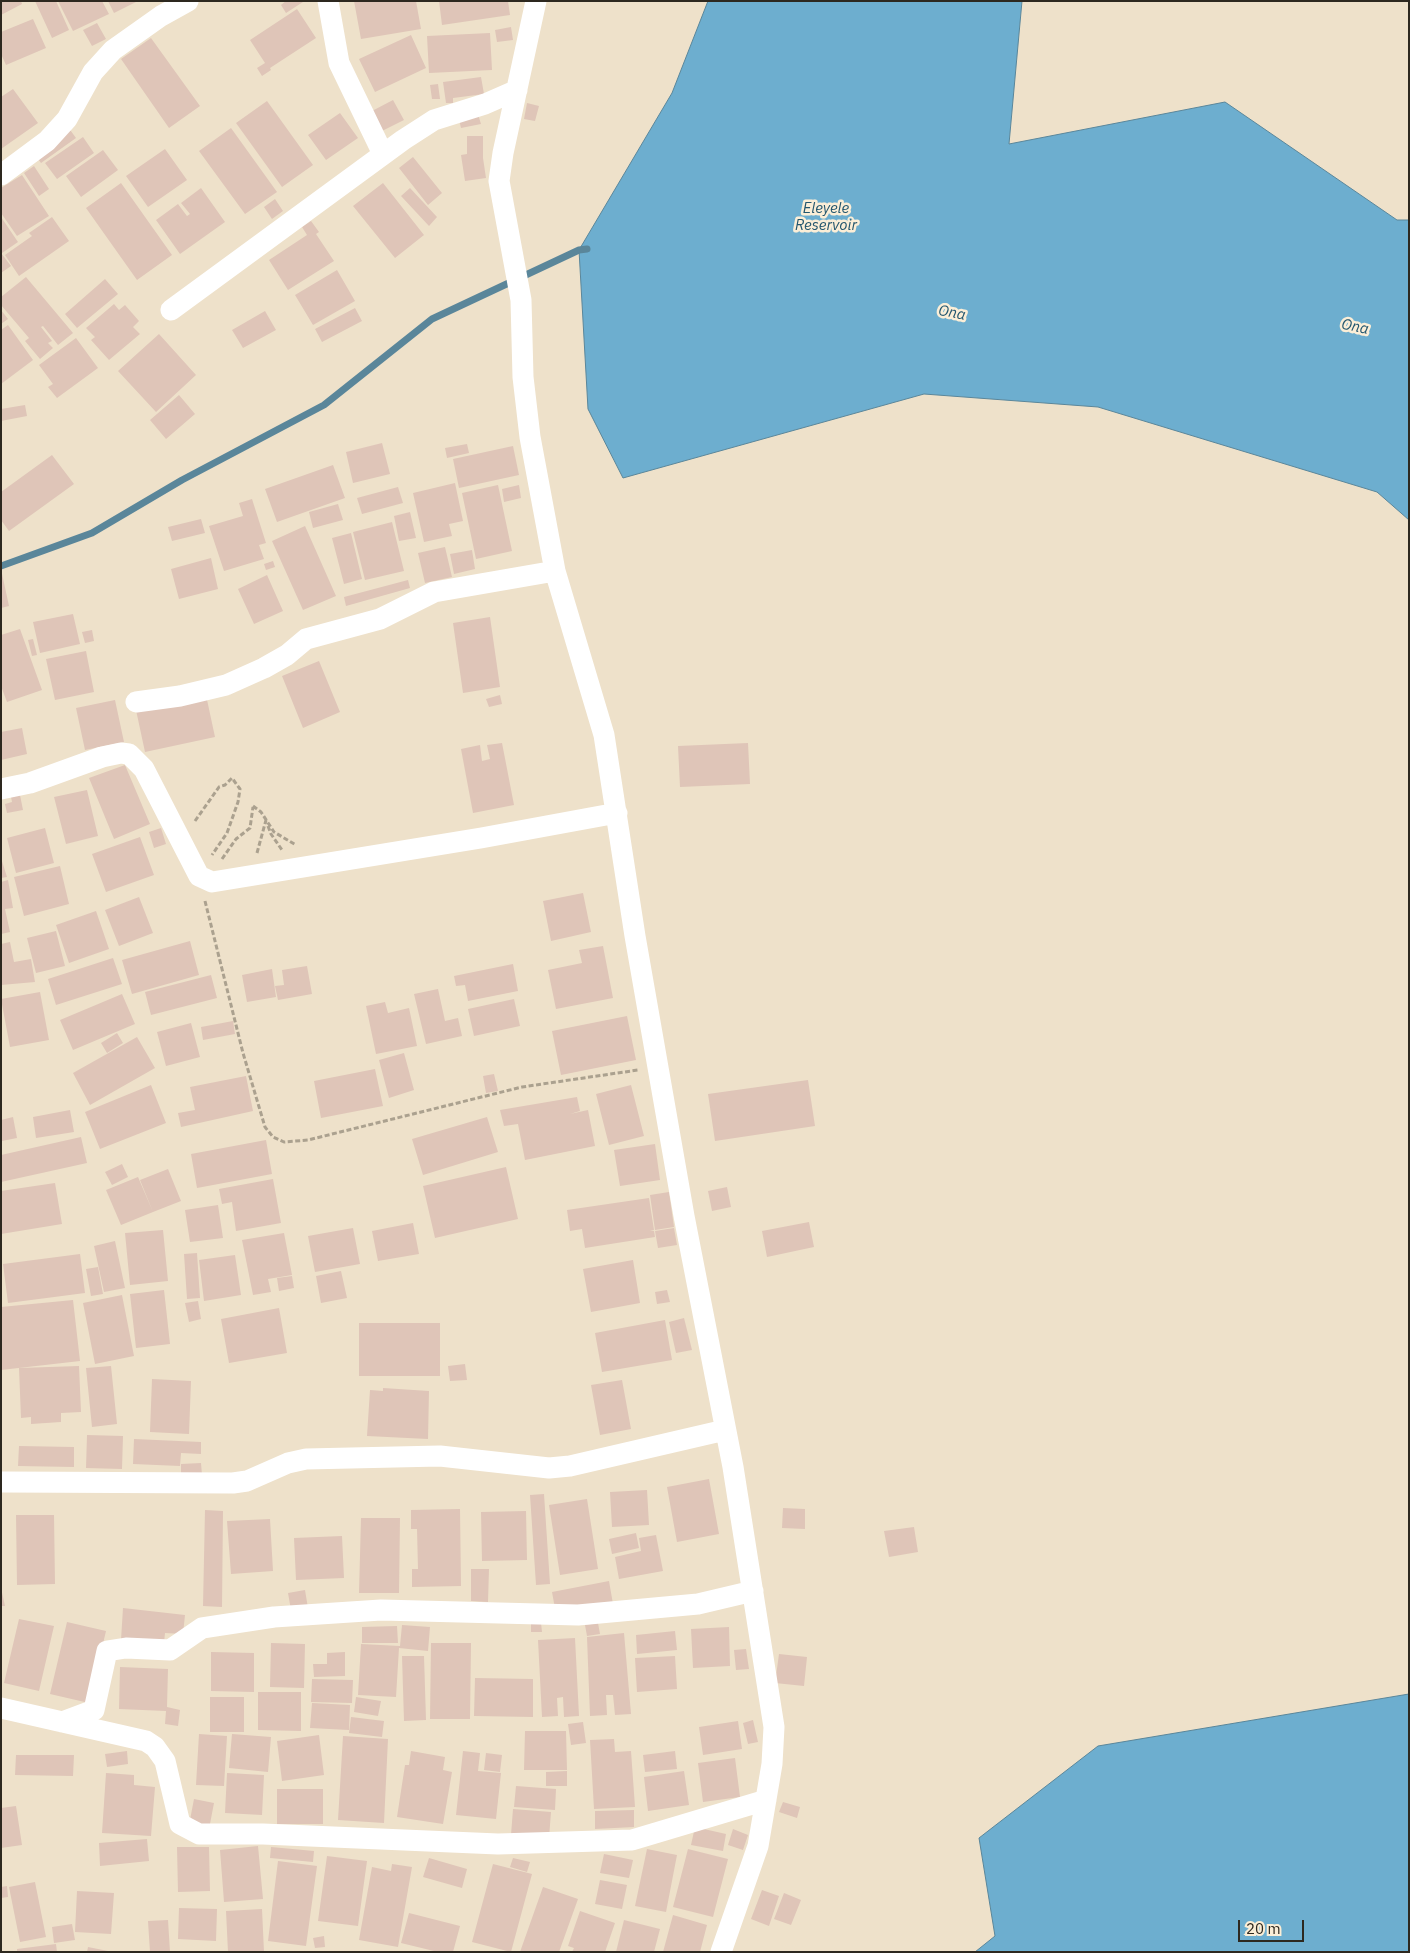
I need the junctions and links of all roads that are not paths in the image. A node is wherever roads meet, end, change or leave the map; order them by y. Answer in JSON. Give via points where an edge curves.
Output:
{"nodes":[{"id":1,"x":188,"y":1,"type":"edge"},
{"id":2,"x":328,"y":1,"type":"edge"},
{"id":3,"x":536,"y":1,"type":"edge"},
{"id":4,"x":517,"y":90,"type":"junction"},
{"id":5,"x":383,"y":154,"type":"junction"},
{"id":6,"x":1,"y":175,"type":"edge"},
{"id":7,"x":171,"y":310,"type":"dead end"},
{"id":8,"x":555,"y":571,"type":"junction"},
{"id":9,"x":136,"y":702,"type":"dead end"},
{"id":10,"x":1,"y":788,"type":"edge"},
{"id":11,"x":617,"y":813,"type":"junction"},
{"id":12,"x":726,"y":1430,"type":"junction"},
{"id":13,"x":1,"y":1482,"type":"edge"},
{"id":14,"x":753,"y":1591,"type":"junction"},
{"id":15,"x":1,"y":1708,"type":"edge"},
{"id":16,"x":62,"y":1722,"type":"junction"},
{"id":17,"x":766,"y":1800,"type":"junction"},
{"id":18,"x":721,"y":1952,"type":"edge"}],
"edges":[{"from":1,"to":6,"type":"street","via":[[113,50],[93,72],[67,119],[52,136]]},
{"from":2,"to":5,"type":"street","via":[[339,63]]},
{"from":3,"to":4,"type":"street"},
{"from":4,"to":5,"type":"street","via":[[434,120]]},
{"from":4,"to":8,"type":"street","via":[[499,181],[521,300],[523,377],[530,437]]},
{"from":5,"to":7,"type":"street"},
{"from":8,"to":9,"type":"street","via":[[434,592],[380,619],[306,639],[287,655],[226,685]]},
{"from":8,"to":11,"type":"street","via":[[604,735]]},
{"from":10,"to":11,"type":"street","via":[[30,783],[102,758],[129,754],[144,768],[185,849],[205,879],[295,869]]},
{"from":11,"to":12,"type":"street","via":[[684,1216]]},
{"from":12,"to":13,"type":"street","via":[[549,1468],[440,1456],[306,1459],[233,1483]]},
{"from":12,"to":14,"type":"street"},
{"from":14,"to":16,"type":"street","via":[[698,1604],[578,1615],[381,1610],[274,1617],[202,1628],[170,1650],[126,1648],[107,1651],[94,1710]]},
{"from":14,"to":17,"type":"street","via":[[774,1727]]},
{"from":15,"to":16,"type":"street"},
{"from":16,"to":17,"type":"street","via":[[146,1741],[155,1746],[164,1761],[180,1824],[199,1834],[498,1844],[632,1840]]},
{"from":17,"to":18,"type":"street","via":[[758,1846]]}]}
